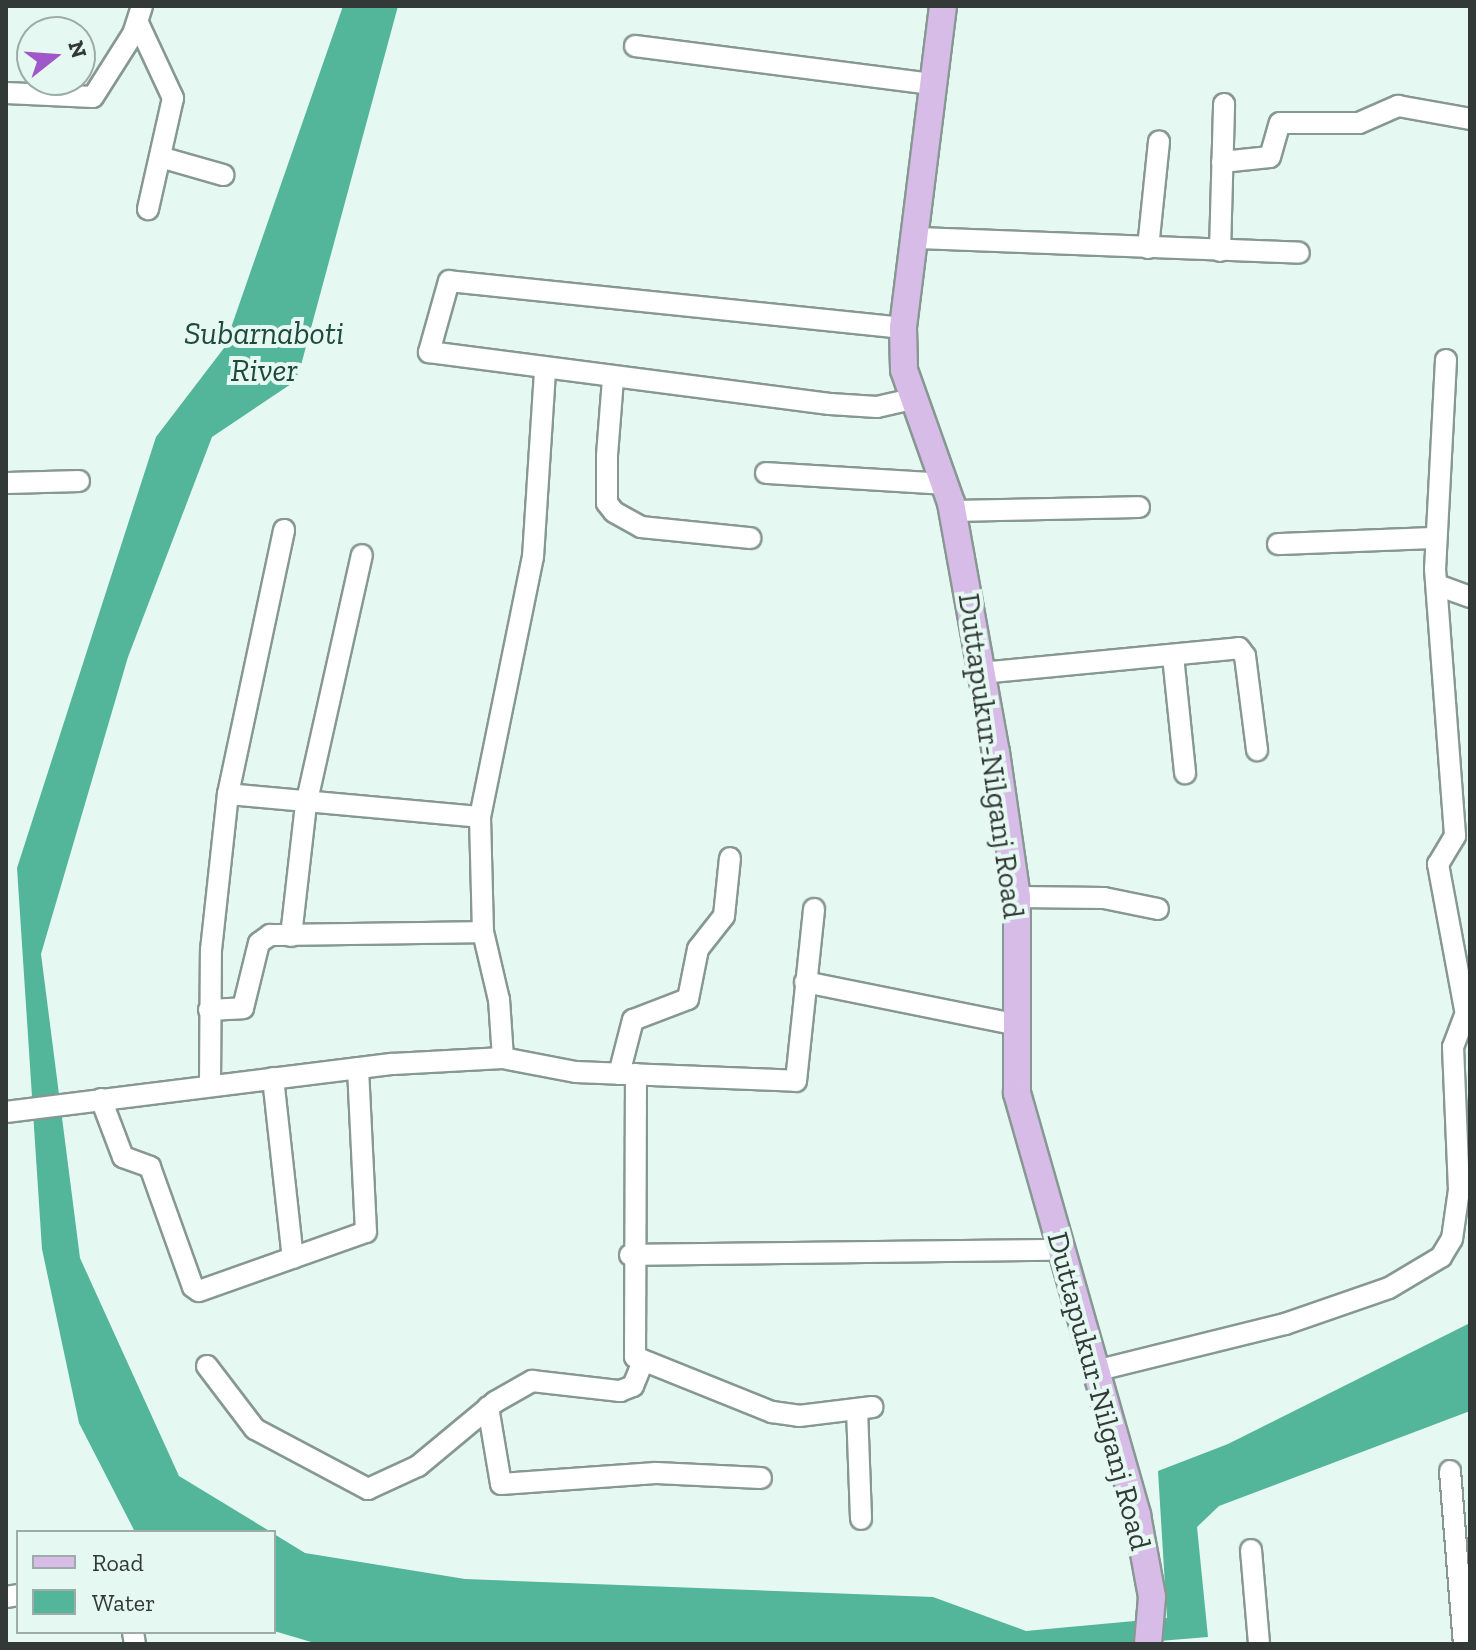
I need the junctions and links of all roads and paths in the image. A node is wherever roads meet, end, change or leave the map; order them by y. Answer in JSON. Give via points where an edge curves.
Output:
{"nodes":[{"id":1,"x":943,"y":6,"type":"edge"},
{"id":2,"x":140,"y":14,"type":"edge"},
{"id":3,"x":635,"y":46,"type":"dead end"},
{"id":4,"x":932,"y":84,"type":"junction"},
{"id":5,"x":6,"y":93,"type":"edge"},
{"id":6,"x":1224,"y":104,"type":"dead end"},
{"id":7,"x":1470,"y":119,"type":"edge"},
{"id":8,"x":1159,"y":142,"type":"dead end"},
{"id":9,"x":160,"y":157,"type":"junction"},
{"id":10,"x":1222,"y":162,"type":"junction"},
{"id":11,"x":223,"y":175,"type":"dead end"},
{"id":12,"x":148,"y":209,"type":"dead end"},
{"id":13,"x":916,"y":238,"type":"junction"},
{"id":14,"x":1148,"y":248,"type":"junction"},
{"id":15,"x":1220,"y":251,"type":"junction"},
{"id":16,"x":1299,"y":253,"type":"dead end"},
{"id":17,"x":903,"y":328,"type":"junction"},
{"id":18,"x":1446,"y":360,"type":"dead end"},
{"id":19,"x":545,"y":371,"type":"junction"},
{"id":20,"x":613,"y":379,"type":"junction"},
{"id":21,"x":912,"y":399,"type":"junction"},
{"id":22,"x":766,"y":473,"type":"dead end"},
{"id":23,"x":79,"y":481,"type":"dead end"},
{"id":24,"x":6,"y":483,"type":"edge"},
{"id":25,"x":945,"y":484,"type":"junction"},
{"id":26,"x":1139,"y":507,"type":"dead end"},
{"id":27,"x":952,"y":511,"type":"junction"},
{"id":28,"x":284,"y":530,"type":"dead end"},
{"id":29,"x":750,"y":538,"type":"dead end"},
{"id":30,"x":1435,"y":538,"type":"junction"},
{"id":31,"x":1278,"y":544,"type":"dead end"},
{"id":32,"x":362,"y":555,"type":"dead end"},
{"id":33,"x":1437,"y":585,"type":"junction"},
{"id":34,"x":1470,"y":597,"type":"edge"},
{"id":35,"x":1173,"y":656,"type":"junction"},
{"id":36,"x":981,"y":673,"type":"junction"},
{"id":37,"x":1257,"y":750,"type":"dead end"},
{"id":38,"x":1185,"y":773,"type":"dead end"},
{"id":39,"x":228,"y":794,"type":"junction"},
{"id":40,"x":306,"y":805,"type":"junction"},
{"id":41,"x":480,"y":817,"type":"junction"},
{"id":42,"x":730,"y":858,"type":"dead end"},
{"id":43,"x":1017,"y":897,"type":"junction"},
{"id":44,"x":814,"y":909,"type":"dead end"},
{"id":45,"x":1158,"y":909,"type":"dead end"},
{"id":46,"x":483,"y":932,"type":"junction"},
{"id":47,"x":291,"y":936,"type":"junction"},
{"id":48,"x":805,"y":982,"type":"junction"},
{"id":49,"x":1467,"y":1006,"type":"edge"},
{"id":50,"x":209,"y":1010,"type":"junction"},
{"id":51,"x":1013,"y":1024,"type":"junction"},
{"id":52,"x":503,"y":1058,"type":"junction"},
{"id":53,"x":358,"y":1068,"type":"junction"},
{"id":54,"x":628,"y":1074,"type":"junction"},
{"id":55,"x":273,"y":1078,"type":"junction"},
{"id":56,"x":210,"y":1085,"type":"junction"},
{"id":57,"x":101,"y":1099,"type":"junction"},
{"id":58,"x":6,"y":1112,"type":"edge"},
{"id":59,"x":1464,"y":1136,"type":"edge"},
{"id":60,"x":1060,"y":1250,"type":"junction"},
{"id":61,"x":630,"y":1255,"type":"junction"},
{"id":62,"x":293,"y":1258,"type":"junction"},
{"id":63,"x":642,"y":1364,"type":"junction"},
{"id":64,"x":207,"y":1366,"type":"dead end"},
{"id":65,"x":1095,"y":1371,"type":"junction"},
{"id":66,"x":488,"y":1407,"type":"junction"},
{"id":67,"x":1450,"y":1471,"type":"dead end"},
{"id":68,"x":761,"y":1478,"type":"dead end"},
{"id":69,"x":861,"y":1519,"type":"dead end"},
{"id":70,"x":1251,"y":1550,"type":"dead end"},
{"id":71,"x":1148,"y":1644,"type":"edge"},
{"id":72,"x":1259,"y":1644,"type":"edge"},
{"id":73,"x":1464,"y":1644,"type":"edge"}],
"edges":[{"from":1,"to":4,"type":"main road","name":"Duttapukur-Nilganj Road"},
{"from":2,"to":5,"type":"street","via":[[93,97]]},
{"from":2,"to":9,"type":"street","via":[[173,98]]},
{"from":3,"to":4,"type":"street"},
{"from":4,"to":13,"type":"main road","name":"Duttapukur-Nilganj Road"},
{"from":6,"to":10,"type":"street"},
{"from":7,"to":10,"type":"street","via":[[1398,106],[1359,123],[1280,123],[1270,157]]},
{"from":8,"to":14,"type":"street"},
{"from":9,"to":11,"type":"street"},
{"from":9,"to":12,"type":"street"},
{"from":10,"to":15,"type":"street"},
{"from":13,"to":14,"type":"street"},
{"from":13,"to":17,"type":"main road","name":"Duttapukur-Nilganj Road"},
{"from":14,"to":15,"type":"street"},
{"from":15,"to":16,"type":"street"},
{"from":17,"to":19,"type":"street","via":[[445,282],[432,356]]},
{"from":17,"to":21,"type":"main road","name":"Duttapukur-Nilganj Road"},
{"from":18,"to":30,"type":"street"},
{"from":19,"to":20,"type":"street"},
{"from":19,"to":41,"type":"street","via":[[533,557]]},
{"from":20,"to":21,"type":"street","via":[[861,407]]},
{"from":20,"to":29,"type":"street","via":[[607,503],[614,512],[641,527]]},
{"from":21,"to":25,"type":"main road","name":"Duttapukur-Nilganj Road"},
{"from":22,"to":25,"type":"street"},
{"from":23,"to":24,"type":"street"},
{"from":25,"to":27,"type":"main road","name":"Duttapukur-Nilganj Road"},
{"from":26,"to":27,"type":"street"},
{"from":27,"to":36,"type":"main road","name":"Duttapukur-Nilganj Road"},
{"from":28,"to":39,"type":"street"},
{"from":30,"to":31,"type":"street"},
{"from":30,"to":33,"type":"street"},
{"from":32,"to":40,"type":"street"},
{"from":33,"to":34,"type":"street"},
{"from":33,"to":49,"type":"street","via":[[1455,836],[1438,864]]},
{"from":35,"to":36,"type":"street"},
{"from":35,"to":37,"type":"street","via":[[1241,649]]},
{"from":35,"to":38,"type":"street"},
{"from":36,"to":43,"type":"main road","name":"Duttapukur-Nilganj Road"},
{"from":39,"to":40,"type":"street"},
{"from":39,"to":50,"type":"street"},
{"from":40,"to":41,"type":"street"},
{"from":40,"to":47,"type":"street"},
{"from":41,"to":46,"type":"street"},
{"from":42,"to":54,"type":"street","via":[[724,916],[698,949],[688,999],[633,1020]]},
{"from":43,"to":45,"type":"street","via":[[1104,898]]},
{"from":43,"to":51,"type":"main road","name":"Duttapukur-Nilganj Road"},
{"from":44,"to":48,"type":"street"},
{"from":46,"to":47,"type":"street"},
{"from":46,"to":52,"type":"street","via":[[499,1000]]},
{"from":47,"to":50,"type":"street","via":[[270,935],[259,943],[243,1008]]},
{"from":48,"to":51,"type":"street"},
{"from":48,"to":54,"type":"street","via":[[796,1081]]},
{"from":49,"to":59,"type":"street","via":[[1453,1047]]},
{"from":50,"to":56,"type":"street"},
{"from":51,"to":60,"type":"main road","name":"Duttapukur-Nilganj Road","via":[[1017,1093]]},
{"from":52,"to":53,"type":"street"},
{"from":52,"to":54,"type":"street"},
{"from":53,"to":55,"type":"street"},
{"from":53,"to":62,"type":"street","via":[[368,1229]]},
{"from":54,"to":61,"type":"street"},
{"from":55,"to":56,"type":"street"},
{"from":55,"to":62,"type":"street"},
{"from":56,"to":57,"type":"street"},
{"from":57,"to":58,"type":"street"},
{"from":57,"to":62,"type":"street","via":[[123,1157],[150,1167],[196,1291]]},
{"from":59,"to":65,"type":"street","via":[[1452,1239],[1423,1273],[1285,1324]]},
{"from":60,"to":61,"type":"street"},
{"from":60,"to":65,"type":"main road","name":"Duttapukur-Nilganj Road"},
{"from":61,"to":63,"type":"street","via":[[631,1349]]},
{"from":63,"to":66,"type":"street","via":[[627,1389],[540,1380]]},
{"from":63,"to":69,"type":"street","via":[[772,1412],[799,1416],[864,1408]]},
{"from":64,"to":66,"type":"street","via":[[255,1429],[368,1489],[418,1466]]},
{"from":65,"to":71,"type":"main road","name":"Duttapukur-Nilganj Road","via":[[1137,1515],[1152,1597]]},
{"from":66,"to":68,"type":"street","via":[[501,1484],[656,1473]]},
{"from":67,"to":73,"type":"street"},
{"from":70,"to":72,"type":"street"}]}
